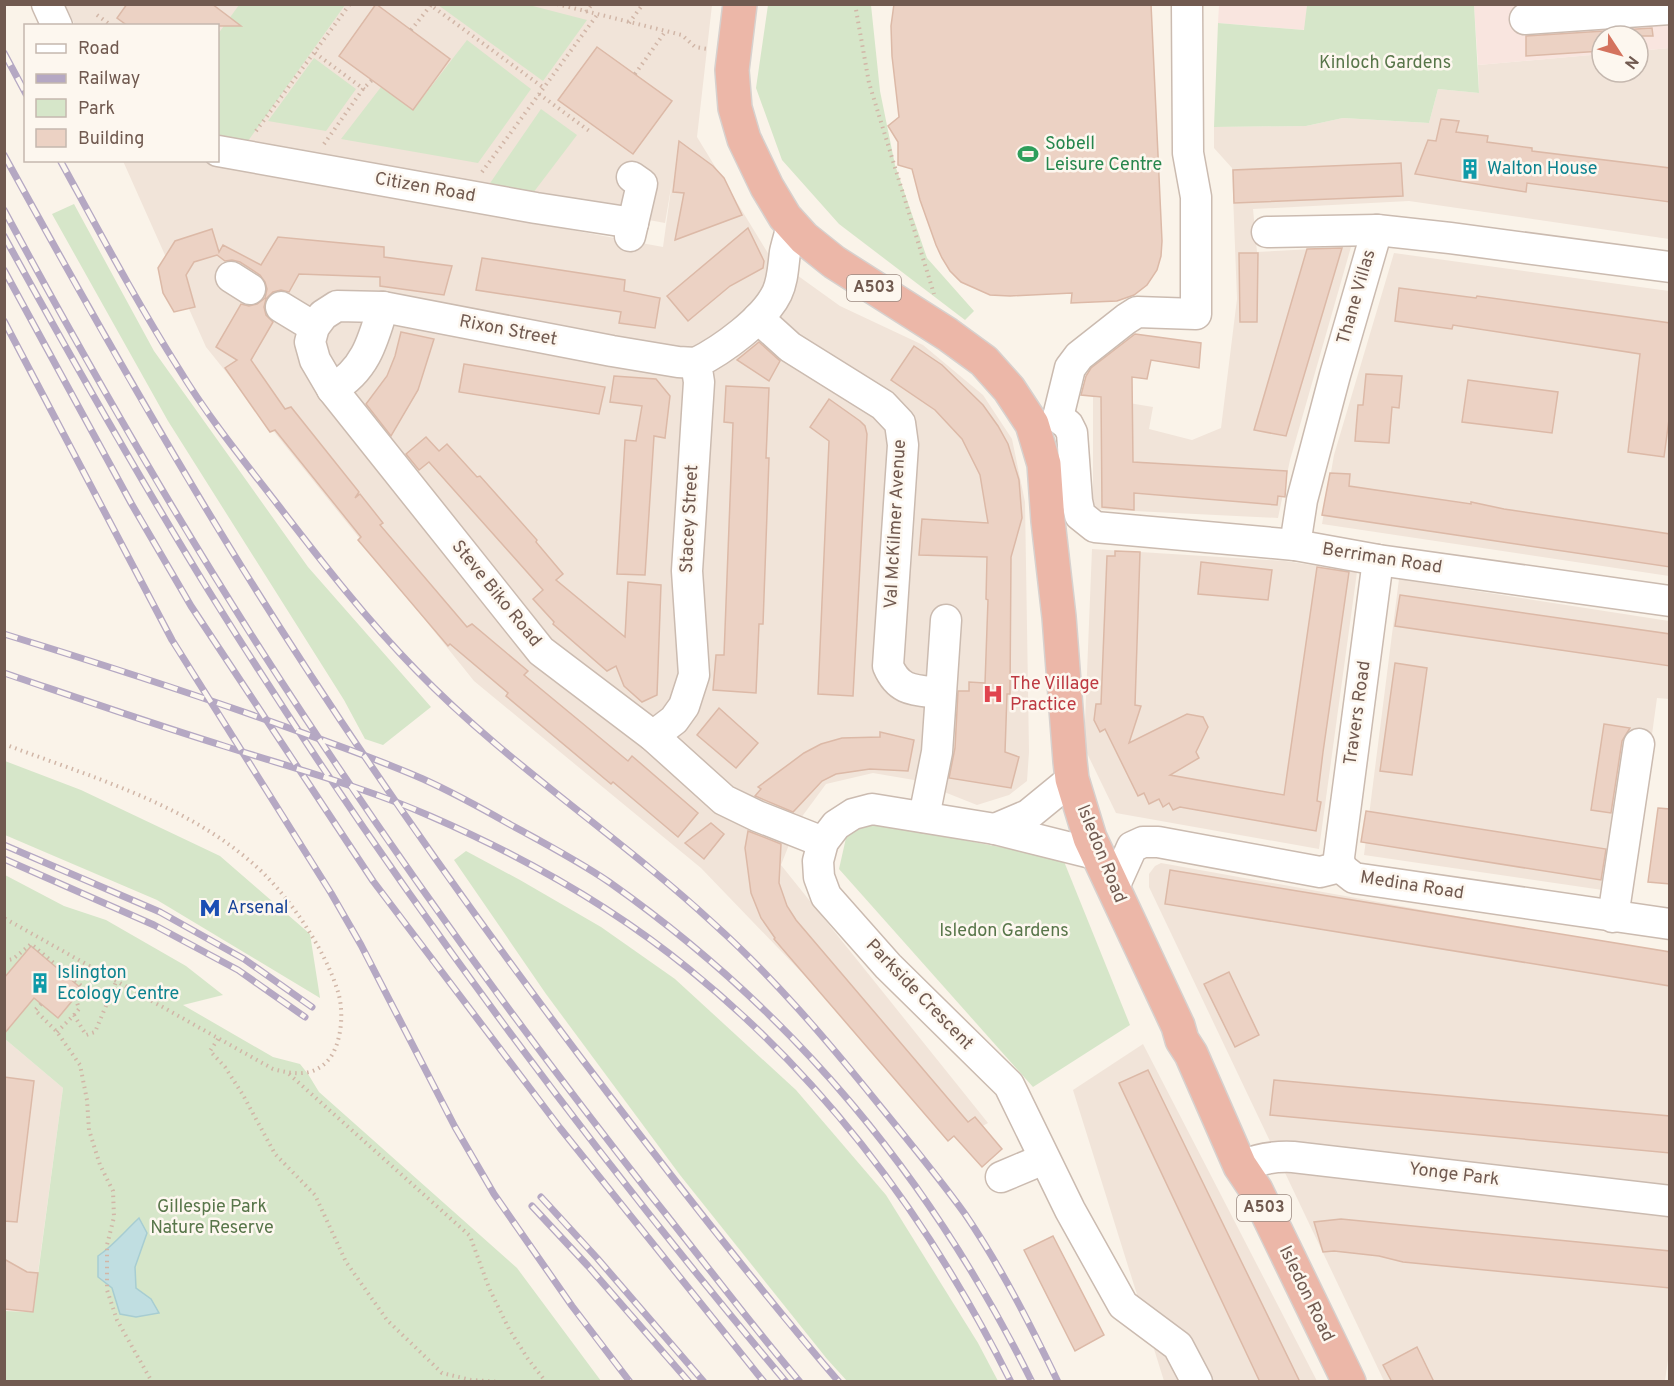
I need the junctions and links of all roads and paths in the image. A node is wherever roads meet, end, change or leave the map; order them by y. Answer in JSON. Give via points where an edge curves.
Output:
{"nodes":[{"id":1,"x":47,"y":4,"type":"edge"},
{"id":2,"x":350,"y":4,"type":"edge"},
{"id":3,"x":557,"y":4,"type":"edge"},
{"id":4,"x":592,"y":4,"type":"edge"},
{"id":5,"x":643,"y":4,"type":"edge"},
{"id":6,"x":740,"y":4,"type":"edge"},
{"id":7,"x":855,"y":4,"type":"edge"},
{"id":8,"x":1187,"y":4,"type":"edge"},
{"id":9,"x":430,"y":5,"type":"edge"},
{"id":10,"x":1670,"y":9,"type":"edge"},
{"id":11,"x":586,"y":12,"type":"junction"},
{"id":12,"x":97,"y":15,"type":"dead end"},
{"id":13,"x":597,"y":15,"type":"junction"},
{"id":14,"x":1525,"y":19,"type":"dead end"},
{"id":15,"x":629,"y":23,"type":"junction"},
{"id":16,"x":56,"y":24,"type":"edge"},
{"id":17,"x":108,"y":24,"type":"edge"},
{"id":18,"x":411,"y":30,"type":"dead end"},
{"id":19,"x":665,"y":32,"type":"junction"},
{"id":20,"x":712,"y":50,"type":"dead end"},
{"id":21,"x":315,"y":53,"type":"junction"},
{"id":22,"x":635,"y":74,"type":"dead end"},
{"id":23,"x":372,"y":80,"type":"dead end"},
{"id":24,"x":544,"y":88,"type":"junction"},
{"id":25,"x":364,"y":90,"type":"junction"},
{"id":26,"x":539,"y":94,"type":"junction"},
{"id":27,"x":592,"y":133,"type":"dead end"},
{"id":28,"x":228,"y":153,"type":"edge"},
{"id":29,"x":310,"y":167,"type":"junction"},
{"id":30,"x":632,"y":177,"type":"dead end"},
{"id":31,"x":465,"y":195,"type":"junction"},
{"id":32,"x":792,"y":225,"type":"junction"},
{"id":33,"x":1377,"y":230,"type":"junction"},
{"id":34,"x":1267,"y":232,"type":"dead end"},
{"id":35,"x":1670,"y":267,"type":"edge"},
{"id":36,"x":281,"y":307,"type":"dead end"},
{"id":37,"x":383,"y":308,"type":"junction"},
{"id":38,"x":758,"y":318,"type":"junction"},
{"id":39,"x":318,"y":321,"type":"junction"},
{"id":40,"x":947,"y":334,"type":"junction"},
{"id":41,"x":696,"y":363,"type":"junction"},
{"id":42,"x":332,"y":389,"type":"junction"},
{"id":43,"x":1045,"y":420,"type":"junction"},
{"id":44,"x":1295,"y":545,"type":"junction"},
{"id":45,"x":1378,"y":560,"type":"junction"},
{"id":46,"x":1670,"y":601,"type":"edge"},
{"id":47,"x":946,"y":620,"type":"dead end"},
{"id":48,"x":940,"y":693,"type":"junction"},
{"id":49,"x":653,"y":736,"type":"junction"},
{"id":50,"x":4,"y":744,"type":"edge"},
{"id":51,"x":1639,"y":744,"type":"dead end"},
{"id":52,"x":1072,"y":779,"type":"junction"},
{"id":53,"x":924,"y":817,"type":"junction"},
{"id":54,"x":995,"y":830,"type":"junction"},
{"id":55,"x":823,"y":842,"type":"junction"},
{"id":56,"x":1099,"y":855,"type":"junction"},
{"id":57,"x":1340,"y":867,"type":"junction"},
{"id":58,"x":1114,"y":887,"type":"junction"},
{"id":59,"x":1613,"y":917,"type":"junction"},
{"id":60,"x":4,"y":918,"type":"edge"},
{"id":61,"x":1670,"y":924,"type":"edge"},
{"id":62,"x":4,"y":961,"type":"edge"},
{"id":63,"x":116,"y":982,"type":"junction"},
{"id":64,"x":41,"y":1004,"type":"dead end"},
{"id":65,"x":74,"y":1015,"type":"junction"},
{"id":66,"x":57,"y":1032,"type":"junction"},
{"id":67,"x":218,"y":1039,"type":"junction"},
{"id":68,"x":288,"y":1073,"type":"junction"},
{"id":69,"x":1044,"y":1159,"type":"junction"},
{"id":70,"x":1240,"y":1166,"type":"junction"},
{"id":71,"x":1001,"y":1177,"type":"dead end"},
{"id":72,"x":1670,"y":1201,"type":"edge"},
{"id":73,"x":152,"y":1382,"type":"edge"},
{"id":74,"x":501,"y":1382,"type":"edge"},
{"id":75,"x":546,"y":1382,"type":"edge"},
{"id":76,"x":1197,"y":1382,"type":"edge"},
{"id":77,"x":1349,"y":1382,"type":"edge"}],
"edges":[{"from":1,"to":16,"type":"street"},
{"from":2,"to":21,"type":"path"},
{"from":3,"to":11,"type":"path"},
{"from":4,"to":11,"type":"path"},
{"from":5,"to":15,"type":"path"},
{"from":6,"to":32,"type":"highway","name":"Isledon Road","number":"A503","via":[[732,70],[735,108],[744,139],[767,187]]},
{"from":7,"to":40,"type":"path","via":[[869,83]]},
{"from":8,"to":43,"type":"street","via":[[1188,153],[1196,197],[1196,314],[1137,312],[1126,319],[1079,356]]},
{"from":9,"to":18,"type":"path"},
{"from":9,"to":24,"type":"path"},
{"from":10,"to":14,"type":"street"},
{"from":11,"to":13,"type":"path"},
{"from":12,"to":17,"type":"path"},
{"from":13,"to":15,"type":"path"},
{"from":13,"to":24,"type":"path"},
{"from":15,"to":19,"type":"path"},
{"from":19,"to":20,"type":"path","via":[[682,35],[695,47]]},
{"from":19,"to":22,"type":"path"},
{"from":21,"to":25,"type":"path"},
{"from":21,"to":28,"type":"path"},
{"from":23,"to":25,"type":"path"},
{"from":24,"to":26,"type":"path"},
{"from":25,"to":29,"type":"path"},
{"from":26,"to":27,"type":"path"},
{"from":26,"to":31,"type":"path"},
{"from":28,"to":29,"type":"street","name":"Citizen Road"},
{"from":29,"to":31,"type":"street","name":"Citizen Road"},
{"from":30,"to":31,"type":"street","name":"Citizen Road","via":[[642,184],[632,230]]},
{"from":32,"to":38,"type":"street","via":[[776,294]]},
{"from":32,"to":40,"type":"highway","name":"Isledon Road","number":"A503","via":[[834,262]]},
{"from":33,"to":34,"type":"street"},
{"from":33,"to":35,"type":"street","name":"Thane Villas"},
{"from":33,"to":44,"type":"street","name":"Thane Villas","via":[[1302,500]]},
{"from":36,"to":39,"type":"street"},
{"from":37,"to":39,"type":"street","name":"Rixon Street","via":[[337,306]]},
{"from":37,"to":41,"type":"street","name":"Rixon Street"},
{"from":37,"to":42,"type":"street","via":[[368,354],[356,371]]},
{"from":38,"to":41,"type":"street"},
{"from":38,"to":48,"type":"street","name":"Val McKilmer Avenue","via":[[789,347],[883,405],[900,423],[903,445],[888,666],[900,685]]},
{"from":39,"to":42,"type":"street","name":"Steve Biko Road","via":[[310,342],[315,360]]},
{"from":40,"to":43,"type":"highway","name":"Isledon Road","number":"A503","via":[[984,361]]},
{"from":41,"to":49,"type":"street","name":"Stacey Street","via":[[699,382],[687,571],[694,675],[684,706],[674,720]]},
{"from":42,"to":49,"type":"street","name":"Steve Biko Road","via":[[542,651]]},
{"from":43,"to":44,"type":"street","name":"Berriman Road","via":[[1068,425],[1072,433],[1080,515],[1095,527]]},
{"from":43,"to":52,"type":"highway","name":"Isledon Road","number":"A503","via":[[1044,464]]},
{"from":44,"to":45,"type":"street","name":"Berriman Road"},
{"from":45,"to":46,"type":"street","name":"Berriman Road"},
{"from":45,"to":57,"type":"street","name":"Travers Road"},
{"from":47,"to":48,"type":"street"},
{"from":48,"to":53,"type":"street","via":[[937,752]]},
{"from":49,"to":55,"type":"street","name":"Steve Biko Road","via":[[724,800]]},
{"from":50,"to":68,"type":"path","via":[[169,810],[220,838],[270,879],[307,928],[339,993],[342,1015],[339,1039],[323,1067],[308,1074]]},
{"from":51,"to":59,"type":"street"},
{"from":52,"to":54,"type":"street","via":[[1028,814]]},
{"from":52,"to":56,"type":"highway","name":"Isledon Road","number":"A503","via":[[1083,819]]},
{"from":53,"to":54,"type":"street"},
{"from":53,"to":55,"type":"street","via":[[872,809],[853,814],[836,825]]},
{"from":54,"to":56,"type":"street"},
{"from":55,"to":69,"type":"street","name":"Parkside Crescent","via":[[818,861],[826,896],[888,966],[1010,1085]]},
{"from":56,"to":58,"type":"highway","name":"Isledon Road","number":"A503"},
{"from":57,"to":58,"type":"street","name":"Medina Road","via":[[1320,872],[1143,842],[1132,847]]},
{"from":57,"to":59,"type":"street","name":"Medina Road","via":[[1354,878]]},
{"from":58,"to":70,"type":"highway","name":"Isledon Road","number":"A503"},
{"from":59,"to":61,"type":"street","name":"Medina Road"},
{"from":60,"to":63,"type":"path"},
{"from":62,"to":65,"type":"path","via":[[13,959],[31,944],[84,988],[76,999],[79,1009]]},
{"from":63,"to":65,"type":"path","via":[[95,1032],[86,1035]]},
{"from":63,"to":67,"type":"path"},
{"from":64,"to":66,"type":"path","via":[[35,1010]]},
{"from":65,"to":66,"type":"path"},
{"from":66,"to":73,"type":"path","via":[[80,1065],[89,1130],[113,1191],[114,1217],[106,1245],[107,1290],[117,1320]]},
{"from":67,"to":68,"type":"path"},
{"from":67,"to":74,"type":"path","via":[[210,1050],[243,1095],[275,1154],[315,1195],[346,1262],[387,1320],[442,1373]]},
{"from":68,"to":75,"type":"path","via":[[470,1236],[509,1329]]},
{"from":69,"to":71,"type":"street"},
{"from":69,"to":76,"type":"street","name":"Parkside Crescent","via":[[1123,1305],[1178,1346]]},
{"from":70,"to":72,"type":"street","name":"Yonge Park","via":[[1278,1156],[1293,1157]]},
{"from":70,"to":77,"type":"highway","name":"Isledon Road","number":"A503","via":[[1256,1190]]}]}
